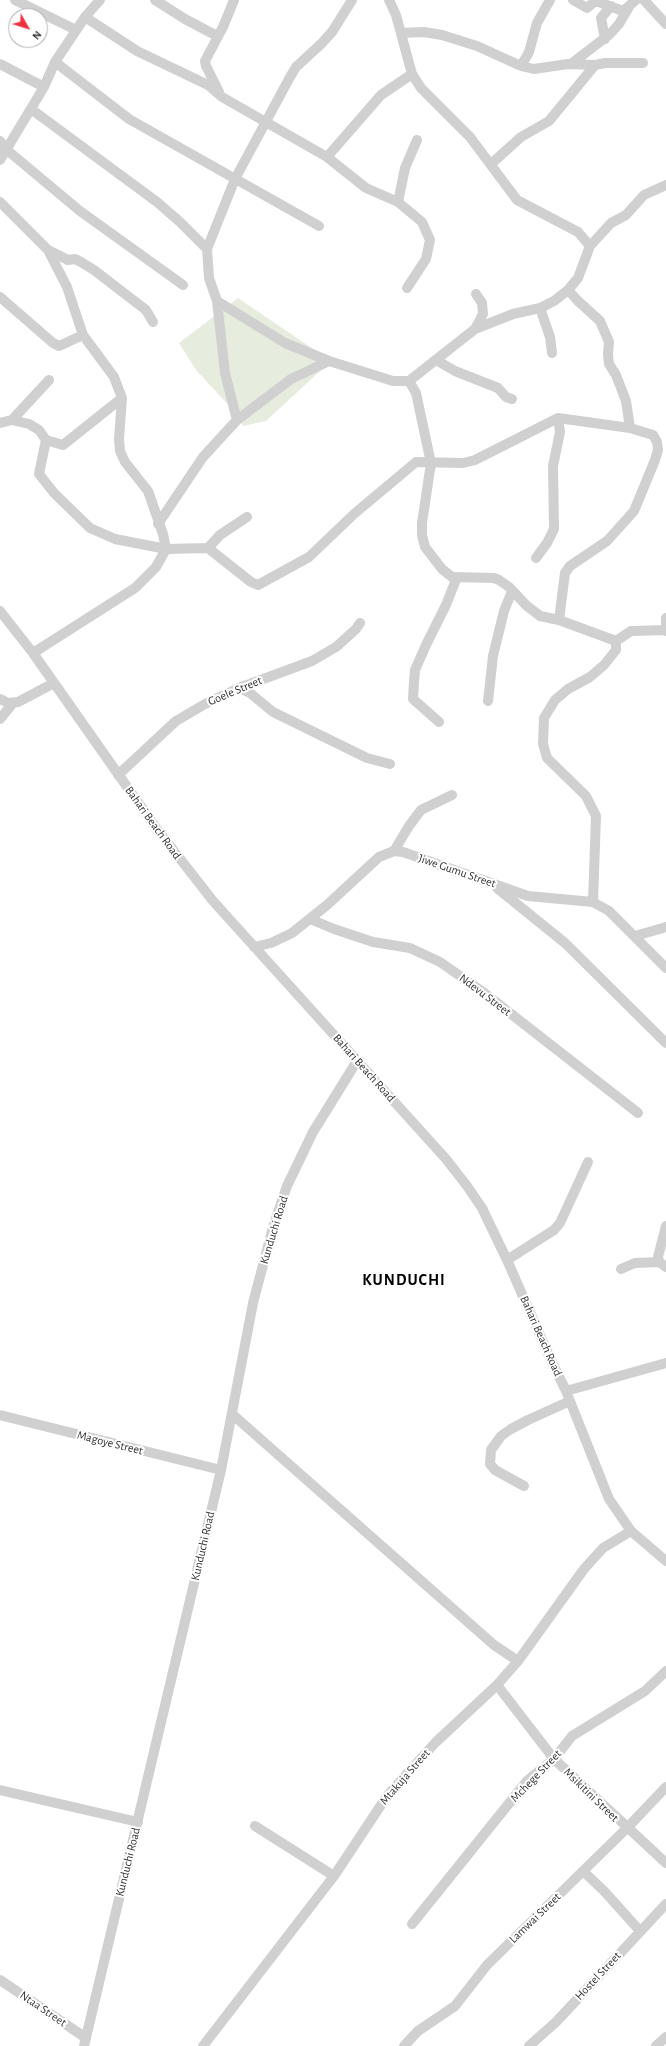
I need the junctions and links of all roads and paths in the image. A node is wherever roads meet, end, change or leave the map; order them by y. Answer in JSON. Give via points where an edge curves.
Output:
{"nodes":[{"id":1,"x":15,"y":0,"type":"edge"},
{"id":2,"x":100,"y":0,"type":"edge"},
{"id":3,"x":156,"y":0,"type":"edge"},
{"id":4,"x":234,"y":0,"type":"edge"},
{"id":5,"x":352,"y":0,"type":"edge"},
{"id":6,"x":390,"y":0,"type":"edge"},
{"id":7,"x":550,"y":0,"type":"edge"},
{"id":8,"x":572,"y":0,"type":"edge"},
{"id":9,"x":644,"y":0,"type":"edge"},
{"id":10,"x":632,"y":4,"type":"edge"},
{"id":11,"x":611,"y":6,"type":"junction"},
{"id":12,"x":85,"y":17,"type":"junction"},
{"id":13,"x":666,"y":24,"type":"edge"},
{"id":14,"x":76,"y":30,"type":"junction"},
{"id":15,"x":401,"y":33,"type":"junction"},
{"id":16,"x":217,"y":36,"type":"junction"},
{"id":17,"x":605,"y":39,"type":"junction"},
{"id":18,"x":55,"y":62,"type":"junction"},
{"id":19,"x":643,"y":63,"type":"dead end"},
{"id":20,"x":0,"y":64,"type":"edge"},
{"id":21,"x":571,"y":64,"type":"junction"},
{"id":22,"x":521,"y":66,"type":"junction"},
{"id":23,"x":595,"y":66,"type":"junction"},
{"id":24,"x":412,"y":74,"type":"junction"},
{"id":25,"x":44,"y":87,"type":"junction"},
{"id":26,"x":222,"y":97,"type":"junction"},
{"id":27,"x":31,"y":109,"type":"junction"},
{"id":28,"x":266,"y":123,"type":"junction"},
{"id":29,"x":416,"y":140,"type":"dead end"},
{"id":30,"x":0,"y":141,"type":"edge"},
{"id":31,"x":7,"y":150,"type":"junction"},
{"id":32,"x":327,"y":157,"type":"junction"},
{"id":33,"x":0,"y":160,"type":"edge"},
{"id":34,"x":491,"y":164,"type":"junction"},
{"id":35,"x":235,"y":179,"type":"junction"},
{"id":36,"x":664,"y":189,"type":"edge"},
{"id":37,"x":0,"y":202,"type":"edge"},
{"id":38,"x":398,"y":202,"type":"junction"},
{"id":39,"x":319,"y":226,"type":"dead end"},
{"id":40,"x":590,"y":246,"type":"junction"},
{"id":41,"x":207,"y":249,"type":"junction"},
{"id":42,"x":48,"y":250,"type":"junction"},
{"id":43,"x":184,"y":285,"type":"dead end"},
{"id":44,"x":407,"y":288,"type":"dead end"},
{"id":45,"x":568,"y":290,"type":"junction"},
{"id":46,"x":476,"y":294,"type":"dead end"},
{"id":47,"x":0,"y":297,"type":"edge"},
{"id":48,"x":217,"y":301,"type":"junction"},
{"id":49,"x":540,"y":308,"type":"junction"},
{"id":50,"x":153,"y":322,"type":"dead end"},
{"id":51,"x":475,"y":329,"type":"junction"},
{"id":52,"x":83,"y":335,"type":"junction"},
{"id":53,"x":552,"y":353,"type":"dead end"},
{"id":54,"x":436,"y":360,"type":"junction"},
{"id":55,"x":329,"y":361,"type":"junction"},
{"id":56,"x":49,"y":380,"type":"dead end"},
{"id":57,"x":409,"y":381,"type":"junction"},
{"id":58,"x":122,"y":398,"type":"junction"},
{"id":59,"x":512,"y":399,"type":"dead end"},
{"id":60,"x":558,"y":418,"type":"junction"},
{"id":61,"x":12,"y":420,"type":"junction"},
{"id":62,"x":238,"y":420,"type":"junction"},
{"id":63,"x":0,"y":423,"type":"edge"},
{"id":64,"x":630,"y":428,"type":"junction"},
{"id":65,"x":46,"y":440,"type":"junction"},
{"id":66,"x":431,"y":463,"type":"junction"},
{"id":67,"x":247,"y":517,"type":"dead end"},
{"id":68,"x":158,"y":524,"type":"junction"},
{"id":69,"x":208,"y":548,"type":"junction"},
{"id":70,"x":166,"y":549,"type":"junction"},
{"id":71,"x":536,"y":558,"type":"dead end"},
{"id":72,"x":457,"y":577,"type":"junction"},
{"id":73,"x":512,"y":590,"type":"junction"},
{"id":74,"x":0,"y":611,"type":"edge"},
{"id":75,"x":666,"y":618,"type":"edge"},
{"id":76,"x":559,"y":620,"type":"junction"},
{"id":77,"x":360,"y":623,"type":"dead end"},
{"id":78,"x":666,"y":630,"type":"edge"},
{"id":79,"x":616,"y":641,"type":"junction"},
{"id":80,"x":33,"y":653,"type":"junction"},
{"id":81,"x":54,"y":683,"type":"junction"},
{"id":82,"x":239,"y":688,"type":"junction"},
{"id":83,"x":1,"y":701,"type":"edge"},
{"id":84,"x":488,"y":701,"type":"dead end"},
{"id":85,"x":13,"y":703,"type":"junction"},
{"id":86,"x":0,"y":718,"type":"edge"},
{"id":87,"x":439,"y":722,"type":"dead end"},
{"id":88,"x":390,"y":764,"type":"dead end"},
{"id":89,"x":118,"y":775,"type":"junction"},
{"id":90,"x":452,"y":795,"type":"dead end"},
{"id":91,"x":394,"y":851,"type":"junction"},
{"id":92,"x":490,"y":882,"type":"junction"},
{"id":93,"x":593,"y":902,"type":"junction"},
{"id":94,"x":310,"y":919,"type":"junction"},
{"id":95,"x":666,"y":927,"type":"edge"},
{"id":96,"x":635,"y":936,"type":"junction"},
{"id":97,"x":254,"y":947,"type":"junction"},
{"id":98,"x":666,"y":968,"type":"edge"},
{"id":99,"x":666,"y":1044,"type":"edge"},
{"id":100,"x":357,"y":1061,"type":"junction"},
{"id":101,"x":638,"y":1113,"type":"dead end"},
{"id":102,"x":588,"y":1162,"type":"dead end"},
{"id":103,"x":666,"y":1226,"type":"edge"},
{"id":104,"x":508,"y":1260,"type":"junction"},
{"id":105,"x":662,"y":1264,"type":"edge"},
{"id":106,"x":621,"y":1269,"type":"dead end"},
{"id":107,"x":666,"y":1363,"type":"edge"},
{"id":108,"x":566,"y":1391,"type":"junction"},
{"id":109,"x":570,"y":1401,"type":"junction"},
{"id":110,"x":232,"y":1414,"type":"junction"},
{"id":111,"x":0,"y":1415,"type":"edge"},
{"id":112,"x":221,"y":1470,"type":"junction"},
{"id":113,"x":524,"y":1486,"type":"dead end"},
{"id":114,"x":632,"y":1531,"type":"junction"},
{"id":115,"x":666,"y":1561,"type":"edge"},
{"id":116,"x":518,"y":1661,"type":"junction"},
{"id":117,"x":666,"y":1671,"type":"edge"},
{"id":118,"x":497,"y":1685,"type":"junction"},
{"id":119,"x":554,"y":1759,"type":"junction"},
{"id":120,"x":666,"y":1788,"type":"edge"},
{"id":121,"x":0,"y":1790,"type":"edge"},
{"id":122,"x":138,"y":1822,"type":"junction"},
{"id":123,"x":255,"y":1826,"type":"dead end"},
{"id":124,"x":627,"y":1828,"type":"junction"},
{"id":125,"x":666,"y":1863,"type":"edge"},
{"id":126,"x":583,"y":1871,"type":"junction"},
{"id":127,"x":334,"y":1876,"type":"junction"},
{"id":128,"x":666,"y":1904,"type":"edge"},
{"id":129,"x":412,"y":1924,"type":"dead end"},
{"id":130,"x":640,"y":1931,"type":"junction"},
{"id":131,"x":0,"y":1980,"type":"edge"},
{"id":132,"x":666,"y":2037,"type":"edge"},
{"id":133,"x":85,"y":2042,"type":"edge"},
{"id":134,"x":203,"y":2046,"type":"edge"},
{"id":135,"x":404,"y":2046,"type":"edge"},
{"id":136,"x":529,"y":2046,"type":"edge"},
{"id":137,"x":656,"y":2046,"type":"edge"}],
"edges":[{"from":1,"to":14,"type":"street"},
{"from":2,"to":12,"type":"street"},
{"from":3,"to":16,"type":"street","via":[[184,19]]},
{"from":4,"to":16,"type":"street","via":[[224,27]]},
{"from":5,"to":28,"type":"street","via":[[332,32],[296,67]]},
{"from":6,"to":15,"type":"street"},
{"from":7,"to":22,"type":"street","via":[[537,23],[529,52]]},
{"from":8,"to":11,"type":"street","via":[[587,8],[594,2]]},
{"from":9,"to":13,"type":"street"},
{"from":10,"to":11,"type":"street","via":[[623,10]]},
{"from":10,"to":17,"type":"street"},
{"from":11,"to":17,"type":"street","via":[[601,18]]},
{"from":12,"to":14,"type":"street"},
{"from":12,"to":26,"type":"street","via":[[137,51],[208,85]]},
{"from":14,"to":18,"type":"street"},
{"from":15,"to":22,"type":"street","via":[[424,32],[442,35],[477,46]]},
{"from":15,"to":24,"type":"street"},
{"from":16,"to":26,"type":"street","via":[[206,60],[206,66]]},
{"from":17,"to":21,"type":"street"},
{"from":18,"to":25,"type":"street"},
{"from":18,"to":35,"type":"street","via":[[129,119]]},
{"from":19,"to":23,"type":"street","via":[[606,63]]},
{"from":20,"to":25,"type":"street"},
{"from":21,"to":22,"type":"street","via":[[534,68]]},
{"from":21,"to":23,"type":"street"},
{"from":23,"to":34,"type":"street","via":[[549,121],[521,137]]},
{"from":24,"to":32,"type":"street","via":[[381,95]]},
{"from":24,"to":34,"type":"street","via":[[421,88],[470,137]]},
{"from":25,"to":27,"type":"street"},
{"from":26,"to":28,"type":"street"},
{"from":27,"to":31,"type":"street"},
{"from":27,"to":41,"type":"street","via":[[157,202]]},
{"from":28,"to":32,"type":"street"},
{"from":28,"to":35,"type":"street"},
{"from":29,"to":38,"type":"street"},
{"from":30,"to":31,"type":"street"},
{"from":31,"to":33,"type":"street"},
{"from":31,"to":43,"type":"street","via":[[80,211]]},
{"from":32,"to":38,"type":"street","via":[[366,188]]},
{"from":34,"to":40,"type":"street","via":[[517,200],[578,232]]},
{"from":35,"to":39,"type":"street"},
{"from":35,"to":41,"type":"street"},
{"from":36,"to":40,"type":"street","via":[[641,198],[626,214],[611,223]]},
{"from":37,"to":42,"type":"street"},
{"from":38,"to":44,"type":"street","via":[[422,222],[430,240],[426,259]]},
{"from":40,"to":45,"type":"street","via":[[578,278]]},
{"from":41,"to":48,"type":"street","via":[[209,278]]},
{"from":42,"to":50,"type":"street","via":[[94,270],[146,310]]},
{"from":42,"to":52,"type":"street","via":[[67,287]]},
{"from":45,"to":49,"type":"street"},
{"from":45,"to":64,"type":"street","via":[[600,321],[609,342],[609,364],[626,401]]},
{"from":46,"to":51,"type":"street","via":[[482,304],[483,314]]},
{"from":47,"to":52,"type":"street","via":[[59,346]]},
{"from":48,"to":55,"type":"street","via":[[285,343]]},
{"from":48,"to":62,"type":"street","via":[[225,374]]},
{"from":49,"to":51,"type":"street","via":[[513,314]]},
{"from":49,"to":53,"type":"street","via":[[550,337]]},
{"from":51,"to":54,"type":"street"},
{"from":52,"to":58,"type":"street","via":[[114,377]]},
{"from":54,"to":57,"type":"street"},
{"from":54,"to":59,"type":"street","via":[[455,371],[498,388],[506,397]]},
{"from":55,"to":57,"type":"street","via":[[393,381]]},
{"from":55,"to":62,"type":"street","via":[[291,379]]},
{"from":56,"to":61,"type":"street"},
{"from":57,"to":66,"type":"street","via":[[418,400]]},
{"from":58,"to":65,"type":"street","via":[[63,445]]},
{"from":58,"to":68,"type":"street","via":[[120,451],[148,491]]},
{"from":60,"to":64,"type":"street"},
{"from":60,"to":66,"type":"street","via":[[475,460],[463,463]]},
{"from":60,"to":71,"type":"street","via":[[560,432],[553,466],[554,529]]},
{"from":61,"to":63,"type":"street"},
{"from":61,"to":65,"type":"street","via":[[34,427]]},
{"from":62,"to":68,"type":"street","via":[[203,456]]},
{"from":64,"to":76,"type":"street","via":[[655,438],[658,450],[655,460],[634,511],[606,541],[570,566],[565,573]]},
{"from":65,"to":70,"type":"street","via":[[39,474],[54,494],[90,528],[115,540]]},
{"from":66,"to":69,"type":"street","via":[[416,462],[354,514],[309,557],[258,585]]},
{"from":66,"to":72,"type":"street","via":[[422,535],[425,547],[432,557],[447,574]]},
{"from":67,"to":69,"type":"street","via":[[220,535]]},
{"from":68,"to":70,"type":"street"},
{"from":69,"to":70,"type":"street"},
{"from":70,"to":80,"type":"street","via":[[156,567],[135,588]]},
{"from":72,"to":73,"type":"street","via":[[494,578]]},
{"from":72,"to":87,"type":"street","via":[[415,670],[413,699]]},
{"from":73,"to":76,"type":"street","via":[[540,616]]},
{"from":73,"to":84,"type":"street","via":[[493,656]]},
{"from":74,"to":80,"type":"street","name":"Bahari Beach Road"},
{"from":75,"to":78,"type":"street"},
{"from":76,"to":79,"type":"street"},
{"from":77,"to":82,"type":"street","name":"Goele Street","via":[[336,647],[312,661]]},
{"from":78,"to":79,"type":"street","via":[[631,631]]},
{"from":79,"to":93,"type":"street","via":[[616,650],[604,665],[554,700],[544,718],[543,744],[547,758],[586,796],[596,816]]},
{"from":80,"to":81,"type":"street","name":"Bahari Beach Road"},
{"from":81,"to":85,"type":"street"},
{"from":81,"to":89,"type":"street","name":"Bahari Beach Road"},
{"from":82,"to":88,"type":"street","via":[[250,693],[273,712],[367,758]]},
{"from":82,"to":89,"type":"street","name":"Goele Street","via":[[176,721]]},
{"from":83,"to":85,"type":"street"},
{"from":85,"to":86,"type":"street"},
{"from":89,"to":97,"type":"street","name":"Bahari Beach Road","via":[[208,895]]},
{"from":90,"to":91,"type":"street","via":[[421,810]]},
{"from":91,"to":92,"type":"street","name":"Jiwe Gumu Street"},
{"from":91,"to":94,"type":"street","via":[[379,857]]},
{"from":92,"to":93,"type":"street","name":"Jiwe Gumu Street","via":[[528,896]]},
{"from":92,"to":99,"type":"street","via":[[565,942]]},
{"from":93,"to":96,"type":"street","name":"Jiwe Gumu Street","via":[[609,911]]},
{"from":94,"to":97,"type":"street","via":[[292,933],[271,943]]},
{"from":94,"to":101,"type":"street","name":"Ndevu Street","via":[[373,942],[410,948],[440,962],[483,992]]},
{"from":95,"to":96,"type":"street"},
{"from":96,"to":98,"type":"street","name":"Jiwe Gumu Street"},
{"from":97,"to":100,"type":"street","name":"Bahari Beach Road"},
{"from":100,"to":104,"type":"street","name":"Bahari Beach Road","via":[[446,1159],[467,1186],[482,1208]]},
{"from":100,"to":110,"type":"street","name":"Kunduchi Road","via":[[313,1132],[287,1186],[273,1227],[253,1303]]},
{"from":102,"to":104,"type":"street","via":[[560,1223],[554,1230]]},
{"from":103,"to":105,"type":"street","via":[[658,1257]]},
{"from":104,"to":108,"type":"street","name":"Bahari Beach Road"},
{"from":105,"to":106,"type":"street","via":[[635,1263]]},
{"from":107,"to":108,"type":"street"},
{"from":108,"to":109,"type":"street","name":"Bahari Beach Road"},
{"from":109,"to":113,"type":"street","via":[[511,1429],[501,1436],[491,1450],[490,1464],[495,1470]]},
{"from":109,"to":114,"type":"street","name":"Bahari Beach Road","via":[[609,1499]]},
{"from":110,"to":112,"type":"street","name":"Kunduchi Road"},
{"from":110,"to":116,"type":"street","via":[[494,1644]]},
{"from":111,"to":112,"type":"street","name":"Magoye Street"},
{"from":112,"to":122,"type":"street","name":"Kunduchi Road"},
{"from":114,"to":115,"type":"street","name":"Bahari Beach Road"},
{"from":114,"to":116,"type":"street","name":"Mtakuja Street","via":[[603,1548],[584,1569]]},
{"from":116,"to":118,"type":"street","name":"Mtakuja Street"},
{"from":117,"to":119,"type":"street","name":"Mchege Street","via":[[645,1691],[572,1736]]},
{"from":118,"to":119,"type":"street","name":"Msikitini Street"},
{"from":118,"to":127,"type":"street","name":"Mtakuja Street","via":[[436,1742],[387,1796]]},
{"from":119,"to":124,"type":"street","name":"Msikitini Street"},
{"from":119,"to":129,"type":"street","name":"Mchege Street","via":[[528,1781]]},
{"from":120,"to":124,"type":"street","name":"Lamwai Street"},
{"from":121,"to":122,"type":"street"},
{"from":122,"to":133,"type":"street","name":"Kunduchi Road"},
{"from":123,"to":127,"type":"street"},
{"from":124,"to":125,"type":"street","name":"Msikitini Street"},
{"from":124,"to":126,"type":"street","name":"Lamwai Street"},
{"from":126,"to":130,"type":"street"},
{"from":126,"to":135,"type":"street","name":"Lamwai Street","via":[[487,1965],[455,2006],[418,2031]]},
{"from":127,"to":134,"type":"street","name":"Mtakuja Street"},
{"from":128,"to":130,"type":"street","name":"Hostel Street"},
{"from":130,"to":136,"type":"street","name":"Hostel Street","via":[[556,2022]]},
{"from":131,"to":133,"type":"street","name":"Ntaa Street"},
{"from":132,"to":137,"type":"street"}]}
